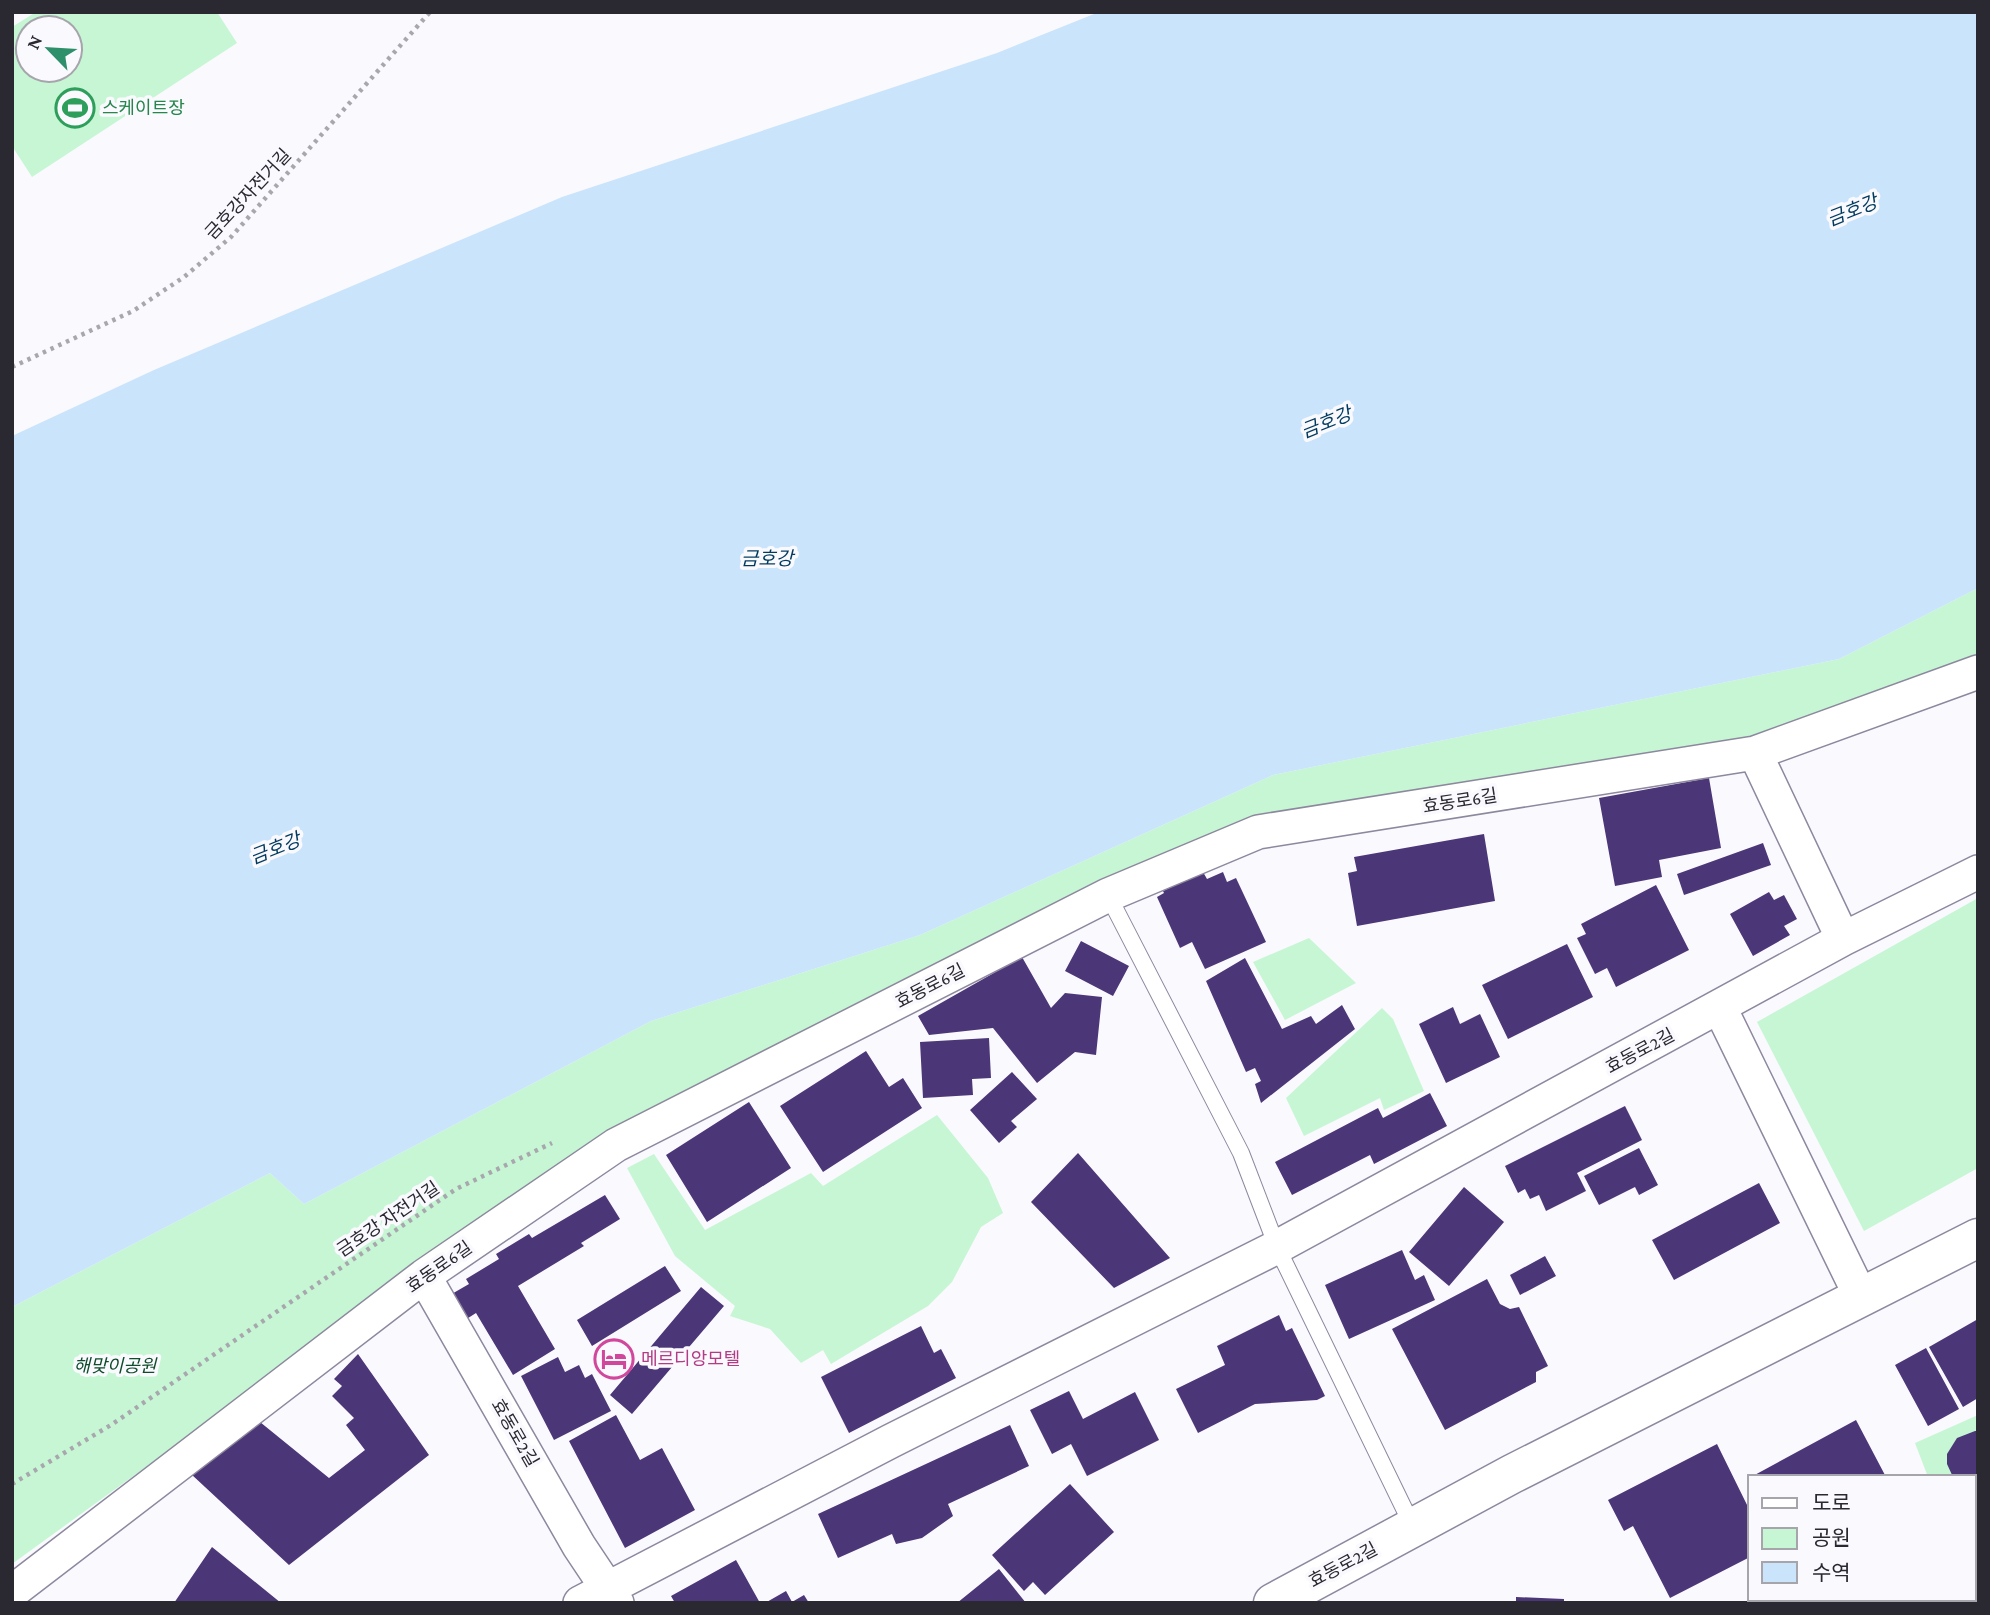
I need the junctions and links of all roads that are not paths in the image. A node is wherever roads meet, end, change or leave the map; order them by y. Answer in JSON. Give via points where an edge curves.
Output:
{"nodes":[{"id":1,"x":1978,"y":672,"type":"edge"},
{"id":2,"x":1755,"y":753,"type":"junction"},
{"id":3,"x":1978,"y":872,"type":"edge"},
{"id":4,"x":1108,"y":895,"type":"junction"},
{"id":5,"x":1843,"y":939,"type":"junction"},
{"id":6,"x":1720,"y":1008,"type":"junction"},
{"id":7,"x":1978,"y":1238,"type":"edge"},
{"id":8,"x":1277,"y":1247,"type":"junction"},
{"id":9,"x":425,"y":1276,"type":"junction"},
{"id":10,"x":1861,"y":1297,"type":"junction"},
{"id":11,"x":1413,"y":1527,"type":"junction"},
{"id":12,"x":12,"y":1592,"type":"edge"},
{"id":13,"x":602,"y":1598,"type":"edge"},
{"id":14,"x":1273,"y":1603,"type":"edge"}],
"edges":[{"from":1,"to":2,"type":"street","name":"효동로6길"},
{"from":2,"to":4,"type":"street","name":"효동로6길","via":[[1258,832]]},
{"from":2,"to":5,"type":"street"},
{"from":3,"to":5,"type":"street"},
{"from":4,"to":8,"type":"lane","via":[[1241,1153]]},
{"from":4,"to":9,"type":"street","name":"효동로6길","via":[[616,1144]]},
{"from":5,"to":6,"type":"street"},
{"from":6,"to":8,"type":"street","name":"효동로2길"},
{"from":6,"to":10,"type":"street"},
{"from":7,"to":10,"type":"street","name":"효동로2길"},
{"from":8,"to":11,"type":"lane"},
{"from":8,"to":13,"type":"street","name":"효동로2길","via":[[891,1441]]},
{"from":9,"to":12,"type":"street","name":"효동로6길"},
{"from":9,"to":13,"type":"street","name":"효동로2길","via":[[579,1546]]},
{"from":10,"to":11,"type":"street","name":"효동로2길"},
{"from":11,"to":14,"type":"street","name":"효동로2길"}]}
